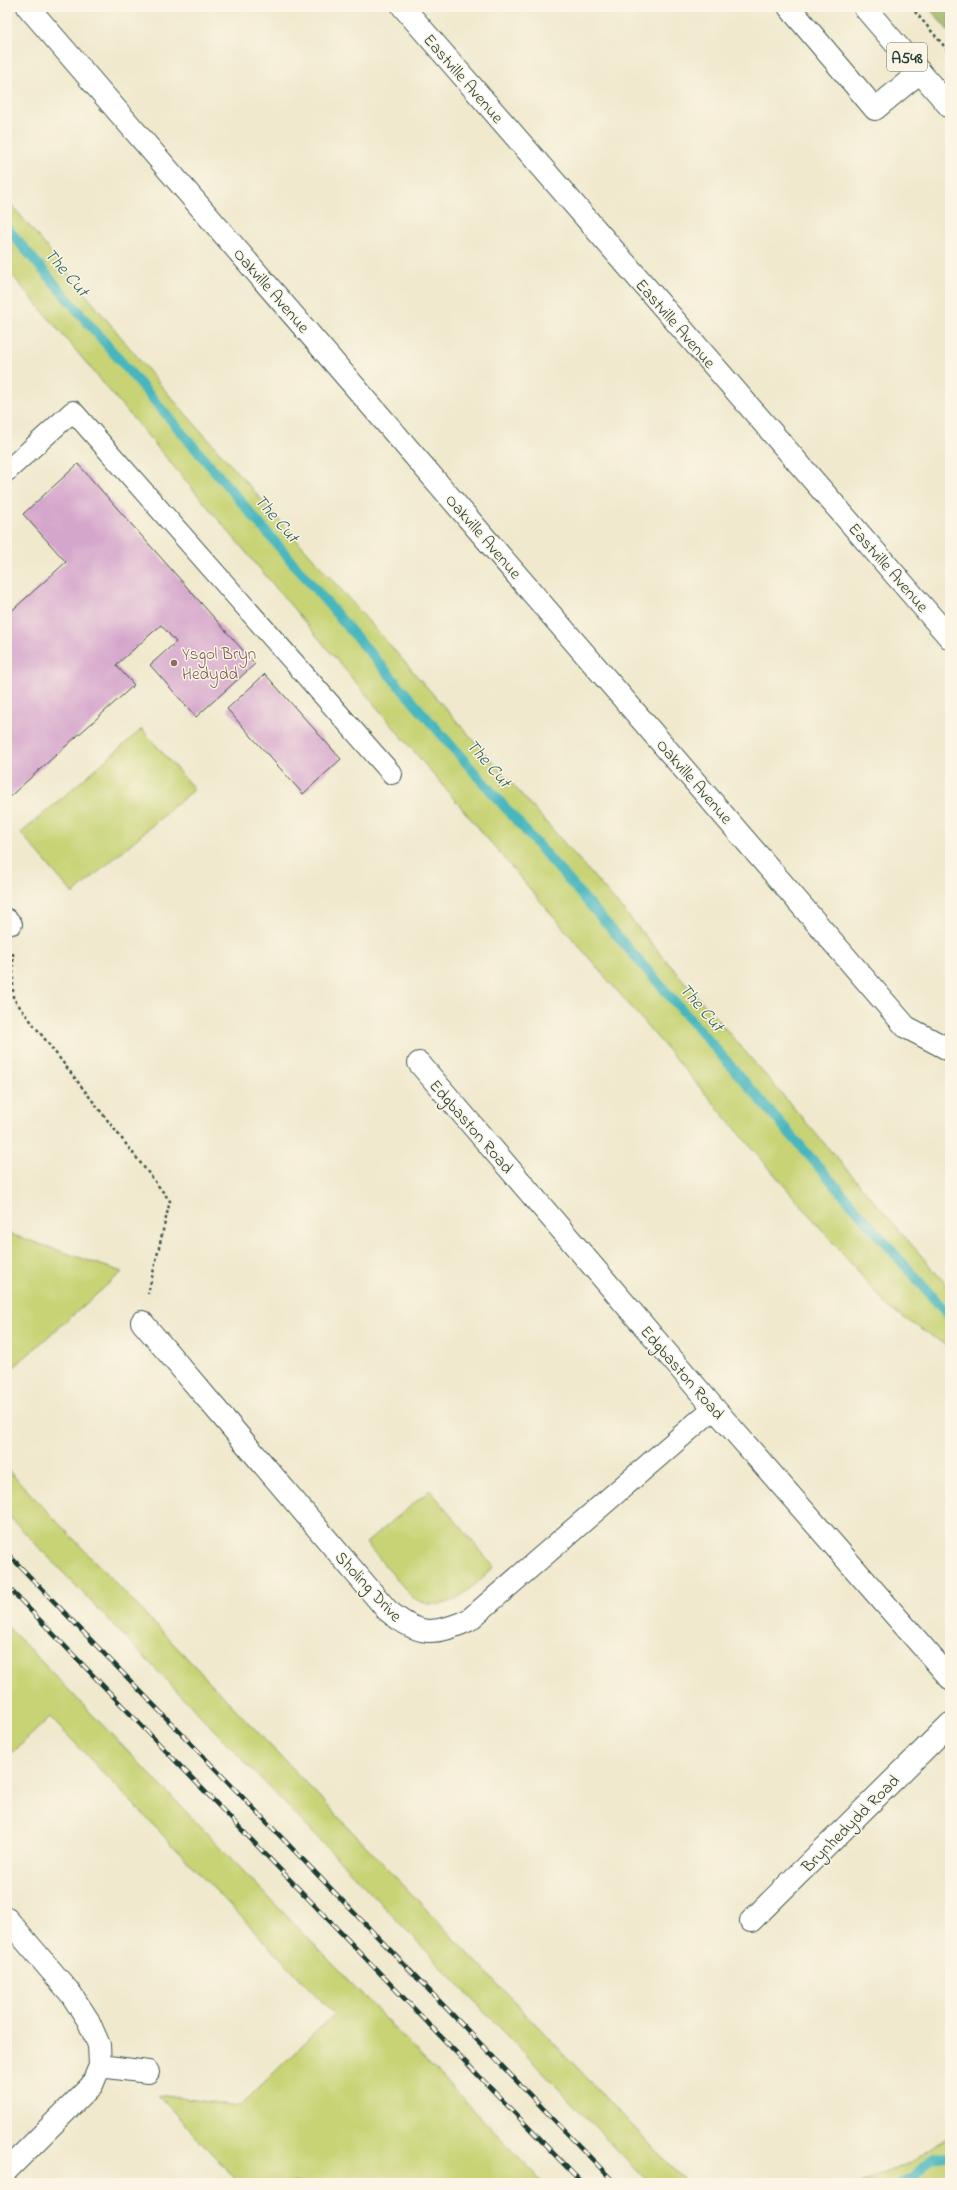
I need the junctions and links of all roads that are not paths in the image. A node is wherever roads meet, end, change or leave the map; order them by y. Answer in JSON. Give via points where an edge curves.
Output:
{"nodes":[{"id":1,"x":28,"y":7,"type":"edge"},
{"id":2,"x":403,"y":7,"type":"edge"},
{"id":3,"x":789,"y":7,"type":"edge"},
{"id":4,"x":864,"y":7,"type":"edge"},
{"id":5,"x":920,"y":72,"type":"junction"},
{"id":6,"x":950,"y":107,"type":"edge"},
{"id":7,"x":7,"y":472,"type":"edge"},
{"id":8,"x":950,"y":638,"type":"edge"},
{"id":9,"x":392,"y":774,"type":"dead end"},
{"id":10,"x":950,"y":1050,"type":"edge"},
{"id":11,"x":419,"y":1063,"type":"dead end"},
{"id":12,"x":142,"y":1322,"type":"road end"},
{"id":13,"x":714,"y":1408,"type":"junction"},
{"id":14,"x":950,"y":1678,"type":"edge"},
{"id":15,"x":950,"y":1724,"type":"edge"},
{"id":16,"x":7,"y":1919,"type":"edge"},
{"id":17,"x":751,"y":1921,"type":"dead end"},
{"id":18,"x":100,"y":2066,"type":"junction"},
{"id":19,"x":148,"y":2072,"type":"dead end"},
{"id":20,"x":7,"y":2170,"type":"edge"}],
"edges":[{"from":1,"to":10,"type":"street","name":"Oakville Avenue","via":[[906,1027]]},
{"from":2,"to":8,"type":"street","name":"Eastville Avenue"},
{"from":3,"to":5,"type":"street","via":[[875,109]]},
{"from":4,"to":5,"type":"street","number":"A548"},
{"from":5,"to":6,"type":"street","number":"A548"},
{"from":7,"to":9,"type":"lane","via":[[73,411]]},
{"from":11,"to":13,"type":"street","name":"Edgbaston Road"},
{"from":12,"to":13,"type":"street","name":"Sholing Drive","via":[[387,1610],[404,1625],[425,1631],[448,1629],[470,1620]]},
{"from":13,"to":14,"type":"street","name":"Edgbaston Road"},
{"from":15,"to":17,"type":"street","name":"Brynhedydd Road"},
{"from":16,"to":18,"type":"street","via":[[71,1994],[99,2044]]},
{"from":18,"to":19,"type":"street"},
{"from":18,"to":20,"type":"street","via":[[92,2085]]}]}
